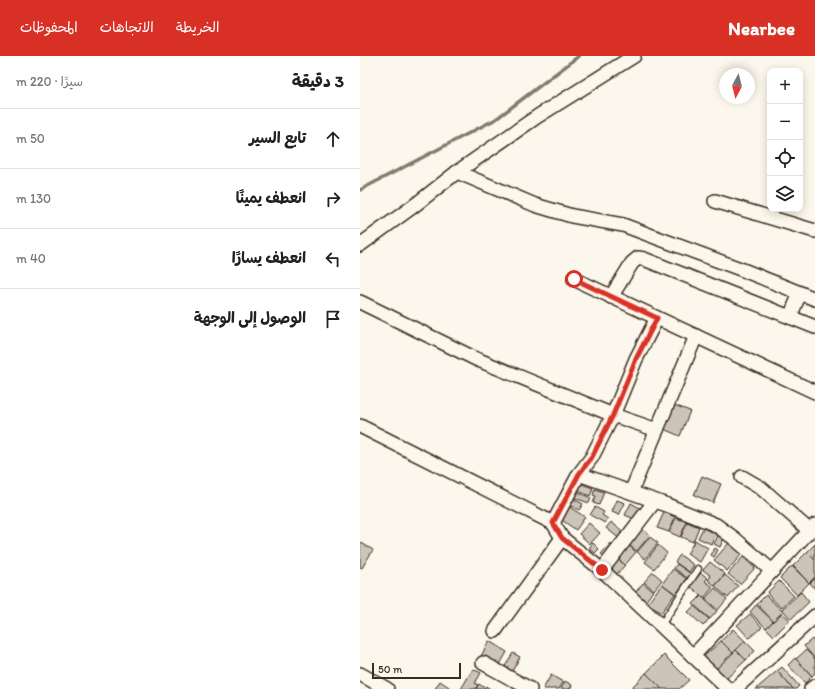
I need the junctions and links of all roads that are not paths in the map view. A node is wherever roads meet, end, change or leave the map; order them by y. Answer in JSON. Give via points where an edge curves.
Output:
{"nodes":[{"id":1,"x":634,"y":56,"type":"edge"},
{"id":2,"x":457,"y":172,"type":"junction"},
{"id":3,"x":715,"y":200,"type":"dead end"},
{"id":4,"x":815,"y":231,"type":"edge"},
{"id":5,"x":360,"y":245,"type":"edge"},
{"id":6,"x":574,"y":279,"type":"dead end"},
{"id":7,"x":800,"y":293,"type":"junction"},
{"id":8,"x":611,"y":297,"type":"junction"},
{"id":9,"x":815,"y":299,"type":"edge"},
{"id":10,"x":360,"y":302,"type":"edge"},
{"id":11,"x":790,"y":317,"type":"junction"},
{"id":12,"x":657,"y":318,"type":"junction"},
{"id":13,"x":815,"y":328,"type":"edge"},
{"id":14,"x":696,"y":336,"type":"junction"},
{"id":15,"x":815,"y":392,"type":"edge"},
{"id":16,"x":613,"y":415,"type":"junction"},
{"id":17,"x":360,"y":426,"type":"edge"},
{"id":18,"x":657,"y":430,"type":"junction"},
{"id":19,"x":579,"y":474,"type":"junction"},
{"id":20,"x":742,"y":477,"type":"dead end"},
{"id":21,"x":631,"y":492,"type":"junction"},
{"id":22,"x":655,"y":501,"type":"junction"},
{"id":23,"x":553,"y":523,"type":"junction"},
{"id":24,"x":812,"y":528,"type":"edge"},
{"id":25,"x":562,"y":538,"type":"junction"},
{"id":26,"x":698,"y":569,"type":"dead end"},
{"id":27,"x":602,"y":570,"type":"junction"},
{"id":28,"x":772,"y":571,"type":"junction"},
{"id":29,"x":815,"y":616,"type":"edge"},
{"id":30,"x":661,"y":625,"type":"junction"},
{"id":31,"x":494,"y":631,"type":"dead end"},
{"id":32,"x":693,"y":656,"type":"junction"},
{"id":33,"x":483,"y":663,"type":"dead end"},
{"id":34,"x":360,"y":674,"type":"edge"},
{"id":35,"x":815,"y":686,"type":"edge"},
{"id":36,"x":387,"y":689,"type":"edge"},
{"id":37,"x":530,"y":689,"type":"edge"},
{"id":38,"x":728,"y":689,"type":"edge"},
{"id":39,"x":735,"y":689,"type":"edge"},
{"id":40,"x":811,"y":689,"type":"edge"}],
"edges":[{"from":1,"to":2,"type":"street","via":[[538,116]]},
{"from":2,"to":5,"type":"street"},
{"from":2,"to":7,"type":"street","via":[[535,206],[623,225]]},
{"from":3,"to":4,"type":"street"},
{"from":6,"to":8,"type":"street"},
{"from":7,"to":9,"type":"street"},
{"from":7,"to":11,"type":"street"},
{"from":8,"to":11,"type":"street","via":[[632,263],[638,258]]},
{"from":8,"to":12,"type":"street"},
{"from":10,"to":16,"type":"street","via":[[476,359]]},
{"from":11,"to":13,"type":"street"},
{"from":12,"to":14,"type":"street"},
{"from":12,"to":16,"type":"street","via":[[636,359]]},
{"from":14,"to":15,"type":"street"},
{"from":14,"to":18,"type":"street"},
{"from":16,"to":18,"type":"street"},
{"from":16,"to":19,"type":"street","via":[[592,457]]},
{"from":17,"to":23,"type":"street"},
{"from":18,"to":21,"type":"street"},
{"from":19,"to":21,"type":"street"},
{"from":19,"to":23,"type":"street"},
{"from":20,"to":24,"type":"street","via":[[761,488]]},
{"from":21,"to":22,"type":"street"},
{"from":22,"to":27,"type":"street"},
{"from":22,"to":28,"type":"street","via":[[716,525],[735,538]]},
{"from":23,"to":25,"type":"street"},
{"from":24,"to":28,"type":"street"},
{"from":25,"to":27,"type":"street"},
{"from":25,"to":31,"type":"street"},
{"from":26,"to":30,"type":"lane"},
{"from":27,"to":30,"type":"street"},
{"from":28,"to":32,"type":"street"},
{"from":29,"to":39,"type":"street"},
{"from":30,"to":32,"type":"street"},
{"from":32,"to":38,"type":"street"},
{"from":33,"to":37,"type":"street"},
{"from":34,"to":36,"type":"street"},
{"from":35,"to":40,"type":"street"}]}
